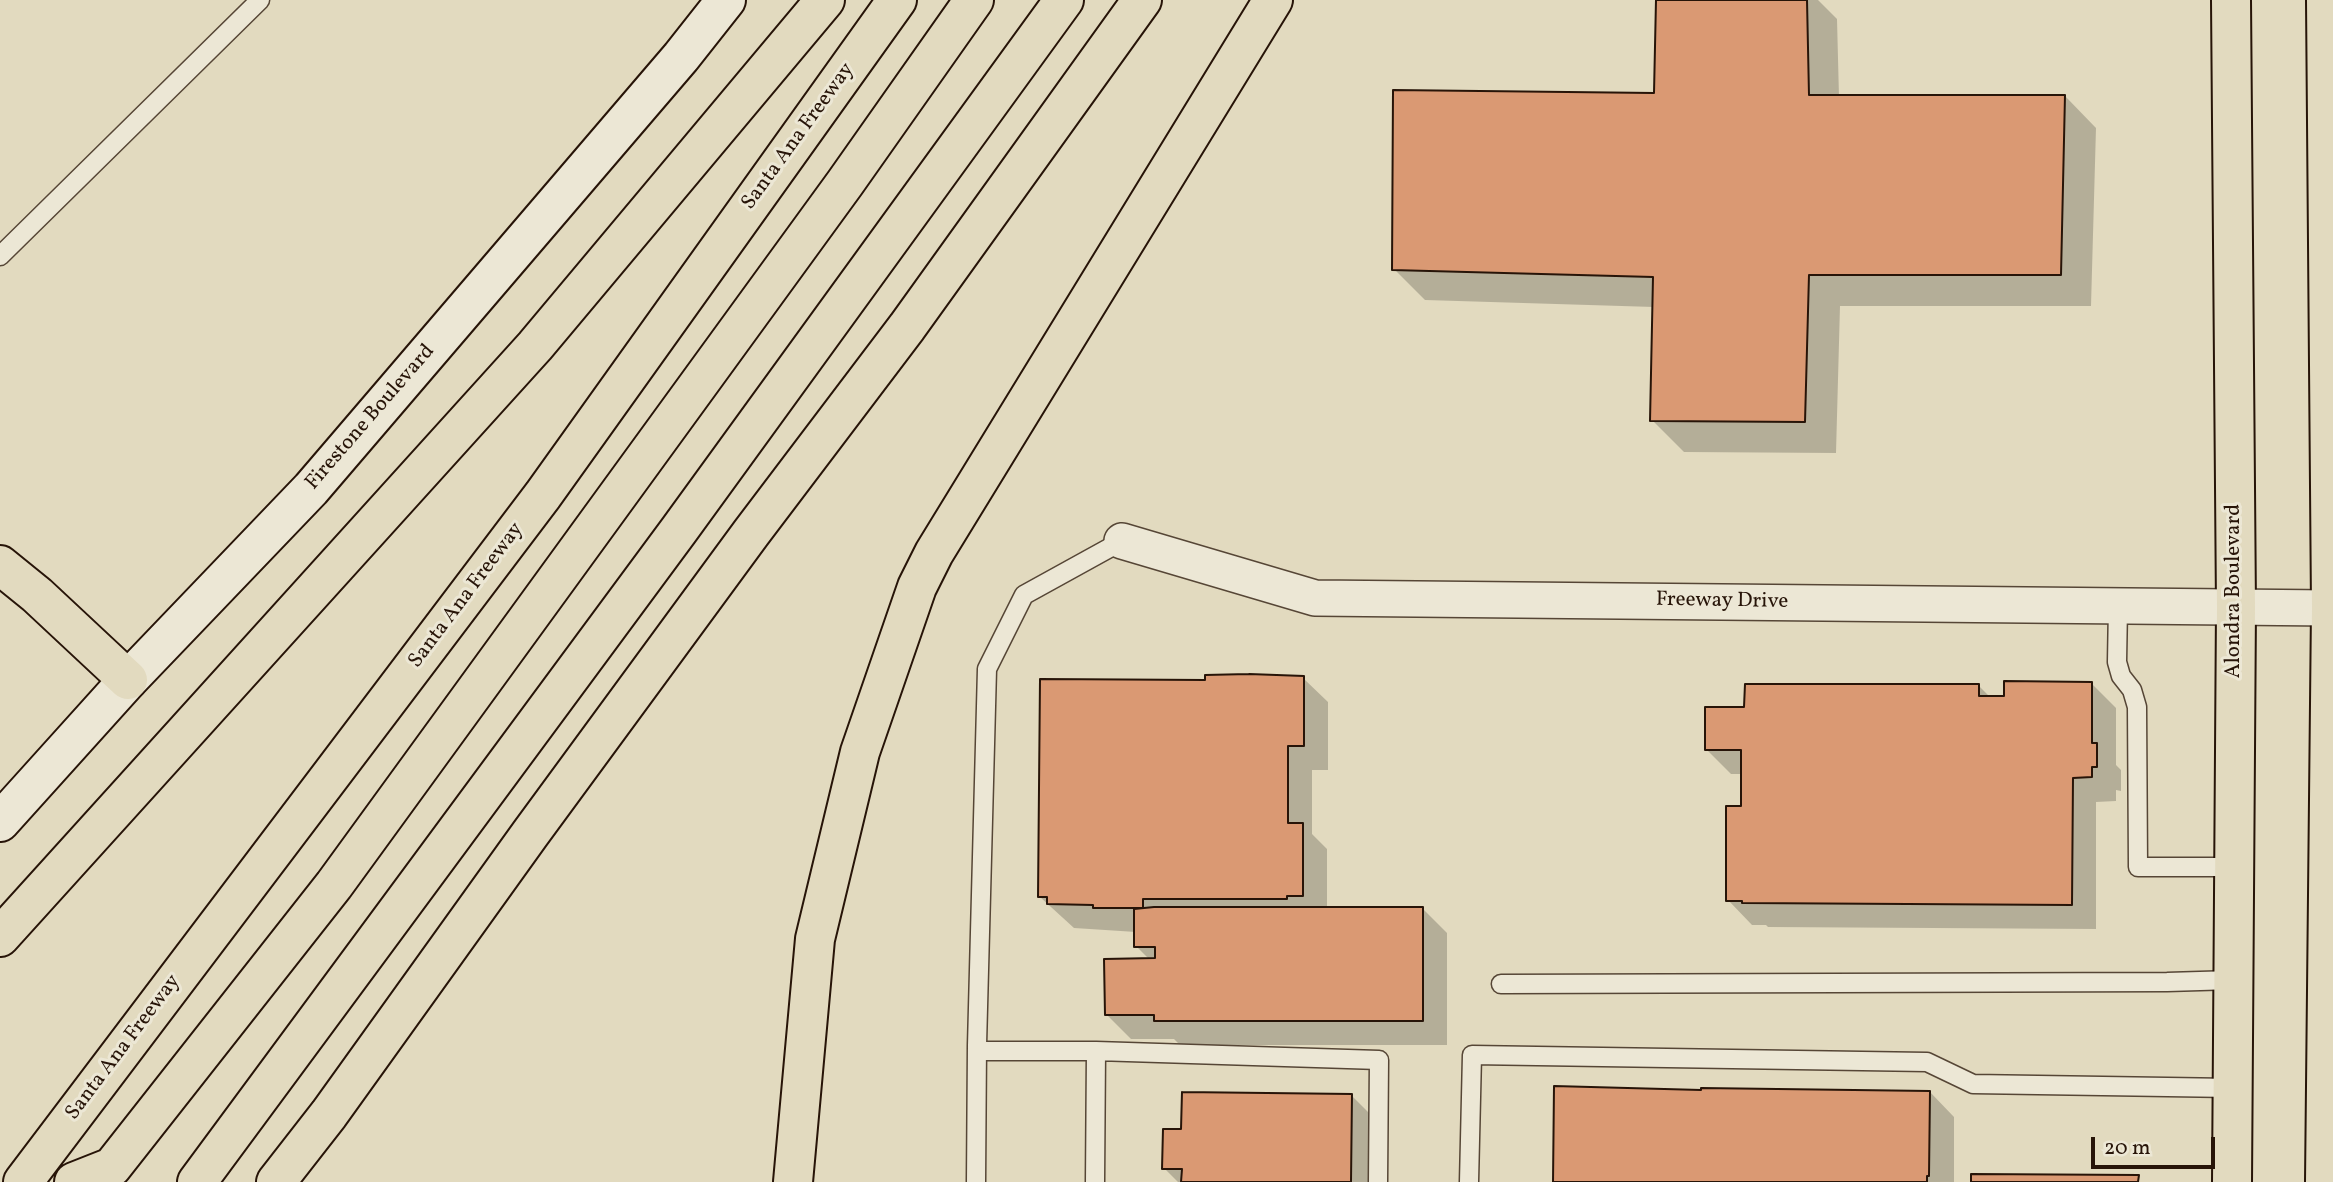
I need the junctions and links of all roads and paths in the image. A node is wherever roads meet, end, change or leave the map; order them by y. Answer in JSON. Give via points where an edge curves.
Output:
{"nodes":[{"id":1,"x":260,"y":0,"type":"edge"},
{"id":2,"x":726,"y":0,"type":"edge"},
{"id":3,"x":825,"y":0,"type":"edge"},
{"id":4,"x":897,"y":0,"type":"edge"},
{"id":5,"x":974,"y":0,"type":"edge"},
{"id":6,"x":1064,"y":0,"type":"edge"},
{"id":7,"x":1142,"y":0,"type":"edge"},
{"id":8,"x":1272,"y":0,"type":"edge"},
{"id":9,"x":2231,"y":0,"type":"edge"},
{"id":10,"x":2326,"y":0,"type":"edge"},
{"id":11,"x":0,"y":256,"type":"edge"},
{"id":12,"x":1122,"y":541,"type":"joint"},
{"id":13,"x":0,"y":565,"type":"edge"},
{"id":14,"x":2118,"y":606,"type":"junction"},
{"id":15,"x":2236,"y":607,"type":"junction"},
{"id":16,"x":2332,"y":608,"type":"edge"},
{"id":17,"x":128,"y":680,"type":"junction"},
{"id":18,"x":0,"y":822,"type":"edge"},
{"id":19,"x":2234,"y":867,"type":"junction"},
{"id":20,"x":2330,"y":890,"type":"edge"},
{"id":21,"x":0,"y":937,"type":"edge"},
{"id":22,"x":2233,"y":980,"type":"junction"},
{"id":23,"x":1501,"y":985,"type":"dead end"},
{"id":24,"x":977,"y":1051,"type":"junction"},
{"id":25,"x":1096,"y":1051,"type":"junction"},
{"id":26,"x":2232,"y":1088,"type":"junction"},
{"id":27,"x":23,"y":1182,"type":"edge"},
{"id":28,"x":74,"y":1182,"type":"edge"},
{"id":29,"x":197,"y":1182,"type":"edge"},
{"id":30,"x":276,"y":1182,"type":"edge"},
{"id":31,"x":793,"y":1182,"type":"edge"},
{"id":32,"x":976,"y":1182,"type":"edge"},
{"id":33,"x":1095,"y":1182,"type":"edge"},
{"id":34,"x":1378,"y":1182,"type":"edge"},
{"id":35,"x":1469,"y":1182,"type":"edge"},
{"id":36,"x":2232,"y":1182,"type":"edge"},
{"id":37,"x":2325,"y":1182,"type":"edge"}],
"edges":[{"from":1,"to":11,"type":"lane"},
{"from":2,"to":17,"type":"street","name":"Firestone Boulevard","via":[[311,489]]},
{"from":3,"to":21,"type":"main road","via":[[534,346]]},
{"from":4,"to":27,"type":"main road","name":"Santa Ana Freeway","via":[[543,495]]},
{"from":5,"to":28,"type":"main road","via":[[334,885],[112,1167]]},
{"from":6,"to":29,"type":"main road"},
{"from":7,"to":30,"type":"main road","via":[[908,327],[743,544]]},
{"from":8,"to":31,"type":"main road","via":[[917,587],[860,752],[815,939]]},
{"from":9,"to":15,"type":"main road","name":"Alondra Boulevard"},
{"from":10,"to":16,"type":"main road"},
{"from":12,"to":14,"type":"street","name":"Freeway Drive","via":[[1315,598]]},
{"from":12,"to":24,"type":"lane","via":[[1024,595],[987,669]]},
{"from":13,"to":17,"type":"main road"},
{"from":14,"to":15,"type":"street","name":"Freeway Drive"},
{"from":14,"to":19,"type":"lane","via":[[2117,662],[2137,707],[2138,867]]},
{"from":15,"to":16,"type":"street","name":"Freeway Drive"},
{"from":15,"to":19,"type":"main road","name":"Alondra Boulevard"},
{"from":16,"to":20,"type":"main road"},
{"from":17,"to":18,"type":"street","name":"Firestone Boulevard"},
{"from":19,"to":22,"type":"main road","name":"Alondra Boulevard"},
{"from":20,"to":37,"type":"main road"},
{"from":22,"to":23,"type":"lane"},
{"from":22,"to":26,"type":"main road","name":"Alondra Boulevard"},
{"from":24,"to":25,"type":"lane"},
{"from":24,"to":32,"type":"lane"},
{"from":25,"to":33,"type":"lane"},
{"from":25,"to":34,"type":"lane","via":[[1379,1060]]},
{"from":26,"to":35,"type":"lane","via":[[1973,1084],[1927,1062],[1472,1055]]},
{"from":26,"to":36,"type":"main road","name":"Alondra Boulevard"}]}
